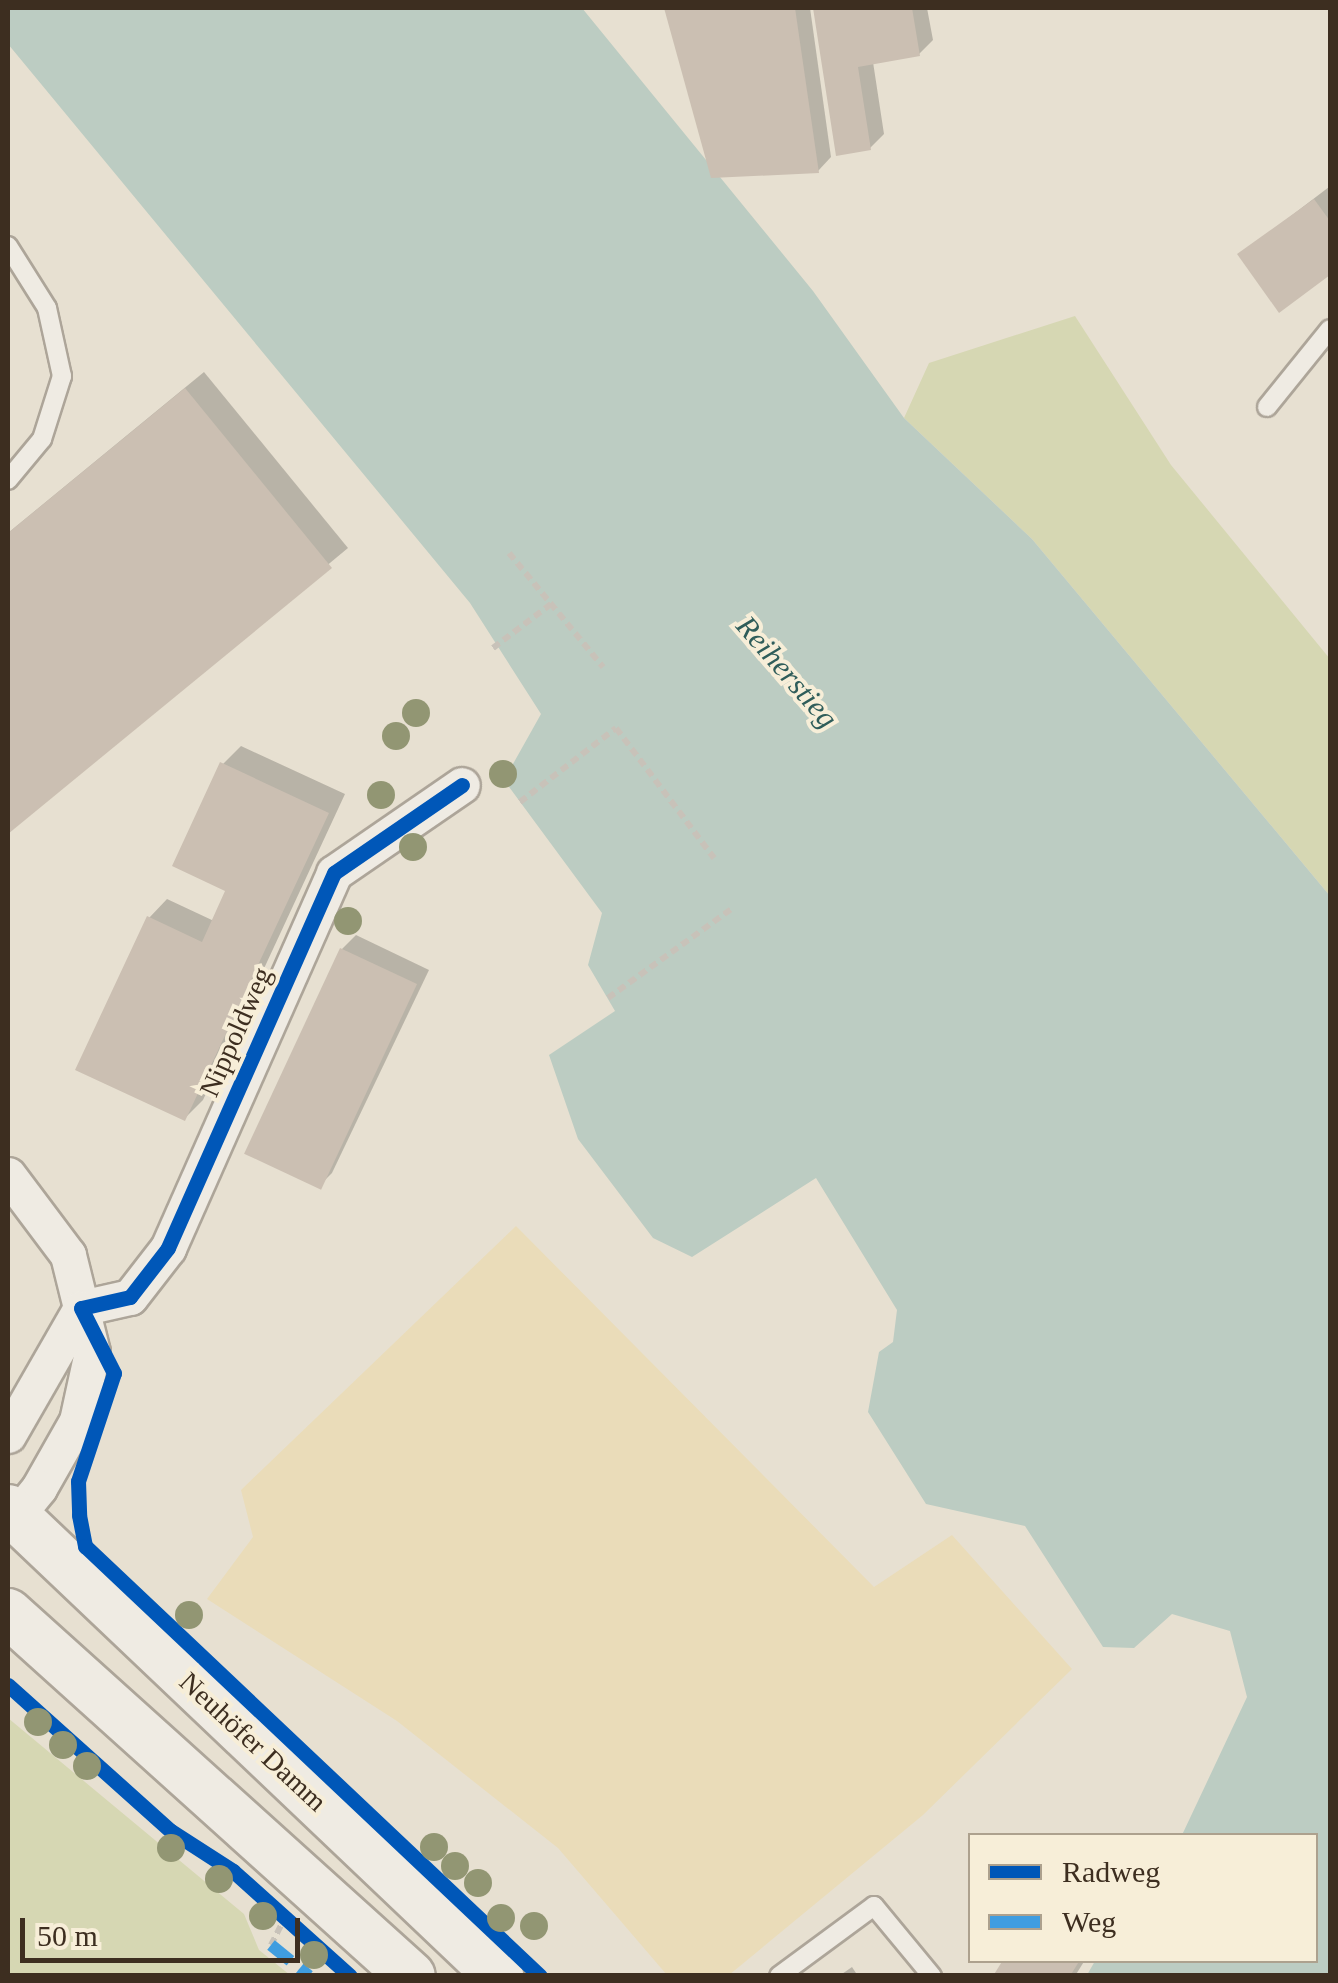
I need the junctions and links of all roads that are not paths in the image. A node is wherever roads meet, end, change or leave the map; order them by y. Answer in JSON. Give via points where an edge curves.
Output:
{"nodes":[{"id":1,"x":8,"y":246,"type":"edge"},
{"id":2,"x":1330,"y":328,"type":"edge"},
{"id":3,"x":1268,"y":408,"type":"dead end"},
{"id":4,"x":8,"y":480,"type":"edge"},
{"id":5,"x":462,"y":785,"type":"dead end"},
{"id":6,"x":8,"y":1174,"type":"edge"},
{"id":7,"x":80,"y":1308,"type":"junction"},
{"id":8,"x":8,"y":1435,"type":"edge"},
{"id":9,"x":10,"y":1517,"type":"edge"},
{"id":10,"x":8,"y":1613,"type":"edge"},
{"id":11,"x":411,"y":1976,"type":"edge"},
{"id":12,"x":499,"y":1976,"type":"edge"},
{"id":13,"x":779,"y":1976,"type":"edge"},
{"id":14,"x":932,"y":1976,"type":"edge"}],
"edges":[{"from":1,"to":4,"type":"lane","via":[[48,308],[62,376],[42,439]]},
{"from":2,"to":3,"type":"lane"},
{"from":5,"to":7,"type":"street","name":"Nippoldweg","via":[[334,873],[168,1248],[130,1297]]},
{"from":6,"to":7,"type":"street","via":[[68,1256]]},
{"from":7,"to":8,"type":"street"},
{"from":7,"to":9,"type":"street","via":[[92,1352],[91,1379],[67,1439]]},
{"from":9,"to":12,"type":"main road","name":"Neuhöfer Damm"},
{"from":10,"to":11,"type":"main road"},
{"from":13,"to":14,"type":"lane","via":[[874,1906]]}]}
